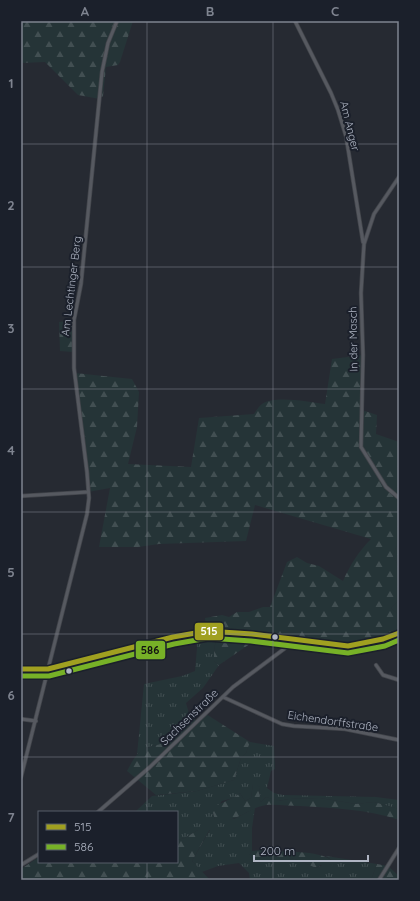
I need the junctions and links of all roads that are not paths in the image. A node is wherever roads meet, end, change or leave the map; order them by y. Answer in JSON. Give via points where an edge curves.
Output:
{"nodes":[{"id":1,"x":117,"y":21,"type":"edge"},
{"id":2,"x":295,"y":21,"type":"edge"},
{"id":3,"x":399,"y":177,"type":"edge"},
{"id":4,"x":364,"y":244,"type":"junction"},
{"id":5,"x":88,"y":492,"type":"junction"},
{"id":6,"x":21,"y":496,"type":"edge"},
{"id":7,"x":399,"y":498,"type":"edge"},
{"id":8,"x":399,"y":633,"type":"edge"},
{"id":9,"x":294,"y":639,"type":"junction"},
{"id":10,"x":376,"y":665,"type":"dead end"},
{"id":11,"x":21,"y":669,"type":"edge"},
{"id":12,"x":48,"y":669,"type":"junction"},
{"id":13,"x":399,"y":680,"type":"edge"},
{"id":14,"x":223,"y":697,"type":"junction"},
{"id":15,"x":21,"y":719,"type":"edge"},
{"id":16,"x":36,"y":721,"type":"junction"},
{"id":17,"x":399,"y":740,"type":"edge"},
{"id":18,"x":21,"y":778,"type":"edge"},
{"id":19,"x":99,"y":811,"type":"edge"},
{"id":20,"x":399,"y":848,"type":"edge"},
{"id":21,"x":38,"y":855,"type":"edge"},
{"id":22,"x":21,"y":865,"type":"edge"},
{"id":23,"x":379,"y":880,"type":"edge"}],
"edges":[{"from":1,"to":5,"type":"street","name":"Am Lechtinger Berg","via":[[108,43],[102,72],[81,284],[74,320],[74,368]]},
{"from":2,"to":4,"type":"street","name":"Am Anger","via":[[338,110],[346,136]]},
{"from":3,"to":4,"type":"street","name":"In der Masch","via":[[374,214]]},
{"from":4,"to":7,"type":"street","name":"In der Masch","via":[[361,293],[361,447],[386,487]]},
{"from":5,"to":6,"type":"street"},
{"from":5,"to":12,"type":"street","name":"Am Lechtinger Berg","via":[[85,525]]},
{"from":8,"to":9,"type":"street","via":[[348,646]]},
{"from":9,"to":12,"type":"street","via":[[208,631],[173,637]]},
{"from":9,"to":14,"type":"street","name":"Sachsenstraße","via":[[232,687]]},
{"from":10,"to":13,"type":"street","via":[[384,675]]},
{"from":11,"to":12,"type":"street"},
{"from":12,"to":16,"type":"street","name":"Am Lechtinger Berg"},
{"from":14,"to":17,"type":"street","name":"Eichendorffstraße","via":[[282,724],[345,730]]},
{"from":14,"to":19,"type":"street","name":"Sachsenstraße","via":[[150,767]]},
{"from":15,"to":16,"type":"street"},
{"from":16,"to":18,"type":"street","name":"Am Lechtinger Berg"},
{"from":20,"to":23,"type":"street"},
{"from":21,"to":22,"type":"street"}]}
